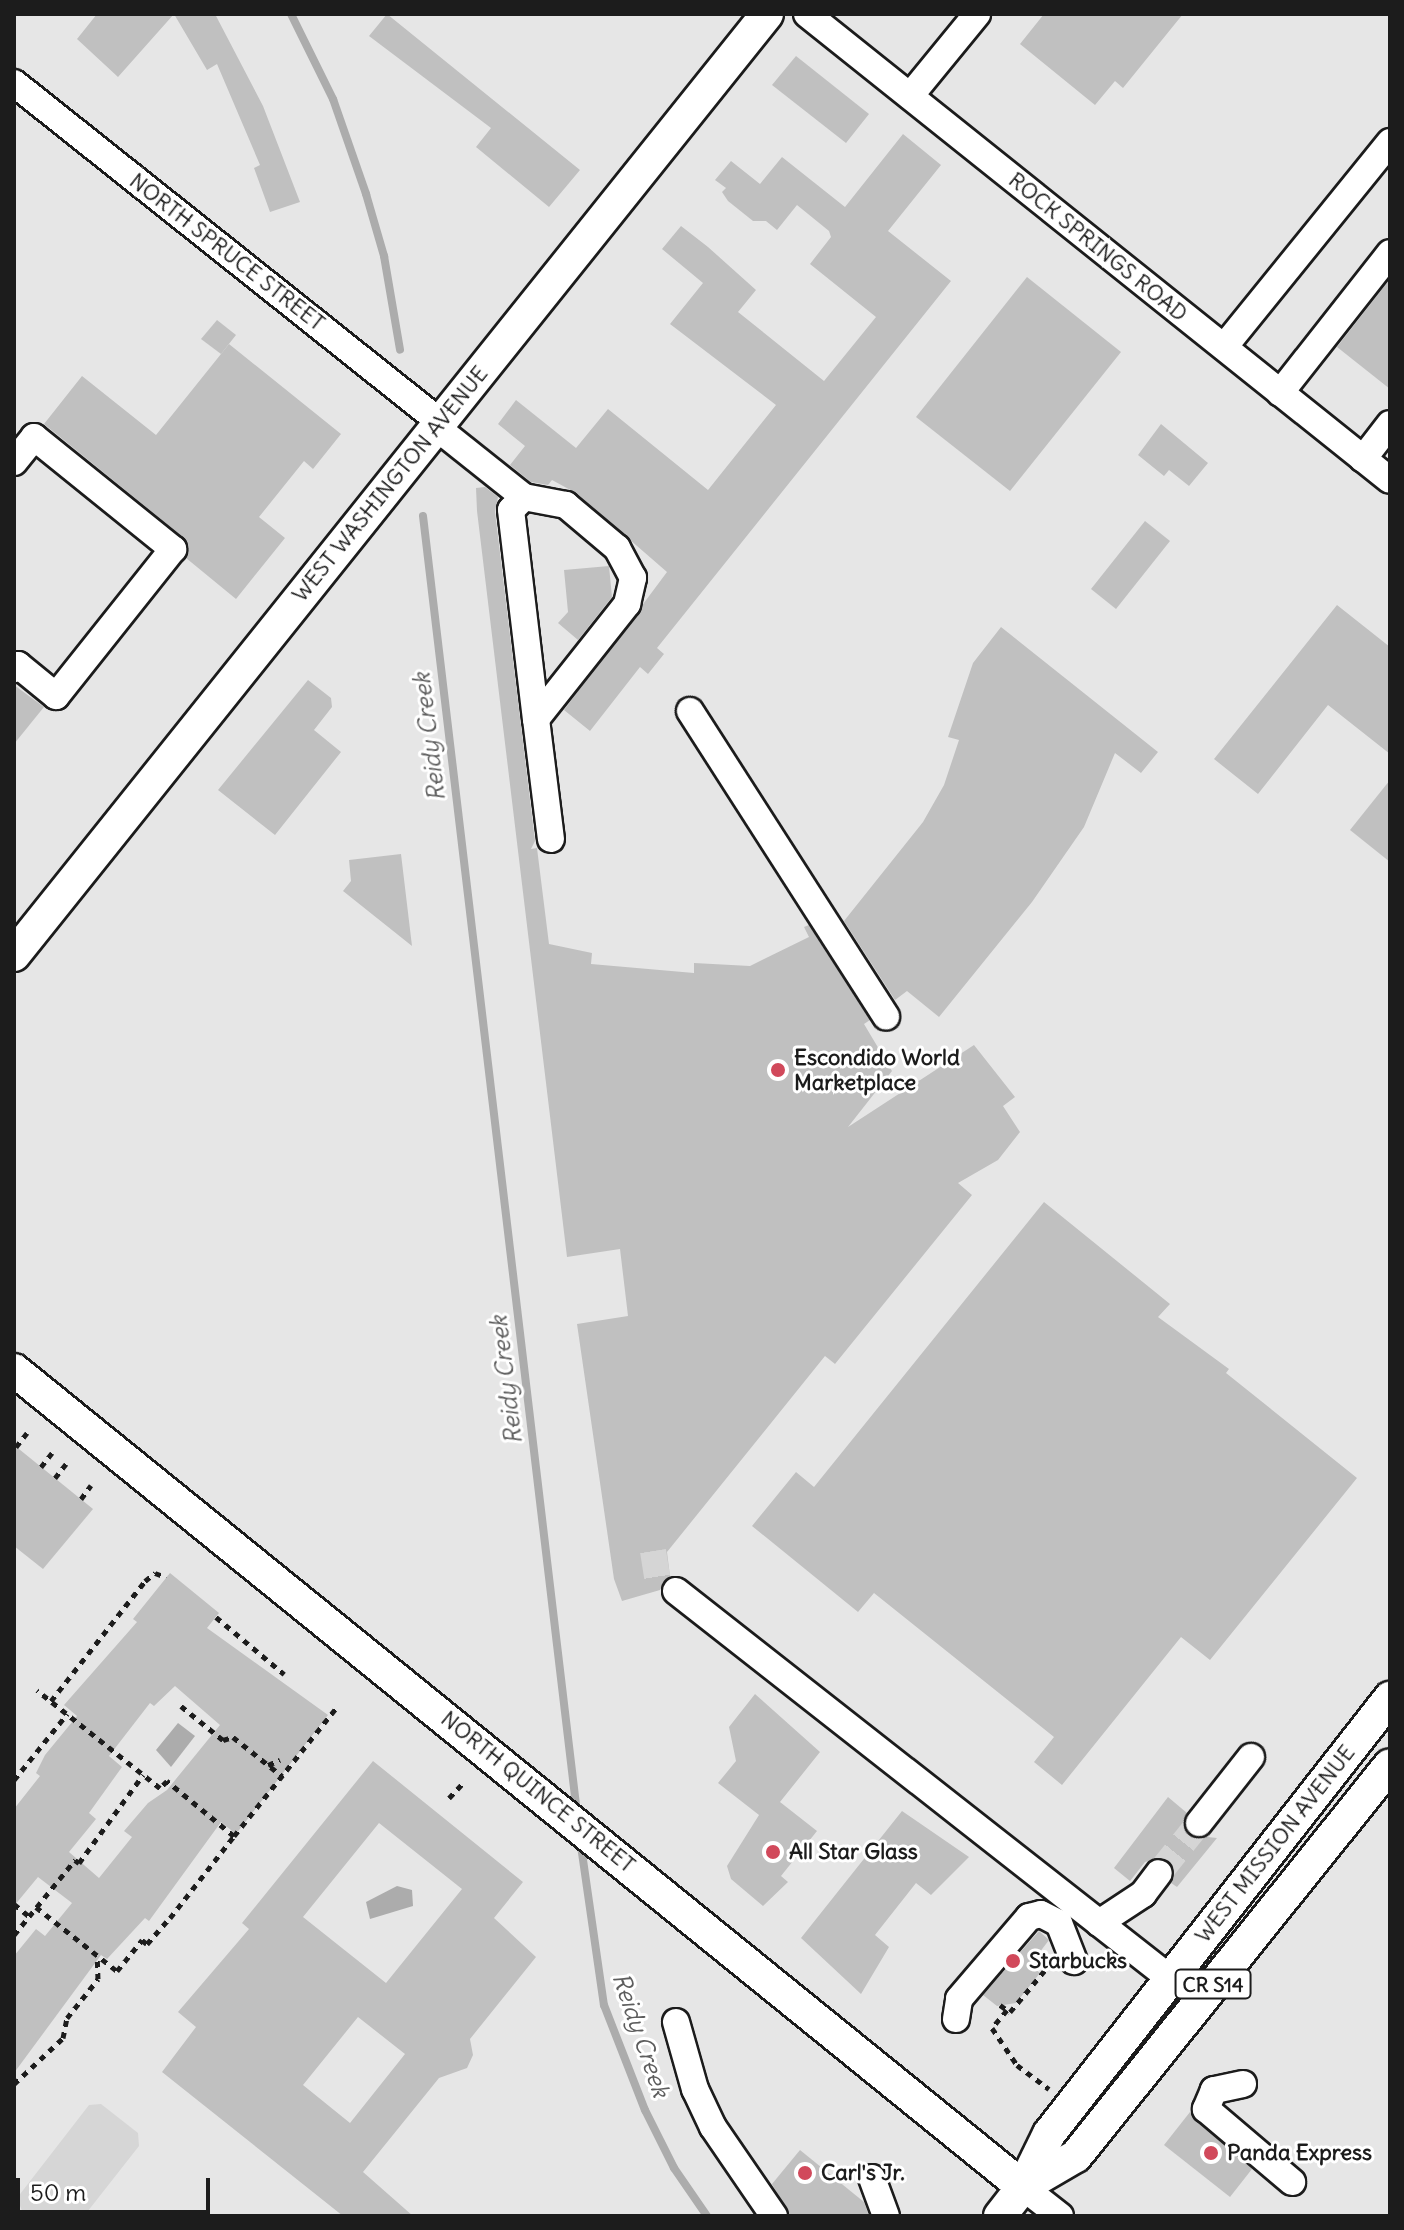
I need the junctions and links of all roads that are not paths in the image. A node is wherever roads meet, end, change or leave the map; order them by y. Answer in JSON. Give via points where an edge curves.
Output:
{"nodes":[{"id":1,"x":767,"y":14,"type":"edge"},
{"id":2,"x":807,"y":14,"type":"edge"},
{"id":3,"x":977,"y":14,"type":"edge"},
{"id":4,"x":14,"y":83,"type":"edge"},
{"id":5,"x":910,"y":96,"type":"junction"},
{"id":6,"x":1390,"y":142,"type":"edge"},
{"id":7,"x":1390,"y":253,"type":"edge"},
{"id":8,"x":1224,"y":347,"type":"junction"},
{"id":9,"x":1280,"y":393,"type":"junction"},
{"id":10,"x":1390,"y":424,"type":"edge"},
{"id":11,"x":438,"y":425,"type":"junction"},
{"id":12,"x":1363,"y":459,"type":"junction"},
{"id":13,"x":14,"y":462,"type":"edge"},
{"id":14,"x":1390,"y":480,"type":"edge"},
{"id":15,"x":524,"y":497,"type":"junction"},
{"id":16,"x":14,"y":669,"type":"edge"},
{"id":17,"x":690,"y":711,"type":"dead end"},
{"id":18,"x":536,"y":719,"type":"junction"},
{"id":19,"x":551,"y":839,"type":"dead end"},
{"id":20,"x":14,"y":955,"type":"edge"},
{"id":21,"x":886,"y":1016,"type":"dead end"},
{"id":22,"x":14,"y":1370,"type":"edge"},
{"id":23,"x":665,"y":1593,"type":"tunnel mouth"},
{"id":24,"x":1390,"y":1698,"type":"edge"},
{"id":25,"x":1251,"y":1757,"type":"dead end"},
{"id":26,"x":1390,"y":1765,"type":"edge"},
{"id":27,"x":1199,"y":1823,"type":"tunnel mouth"},
{"id":28,"x":1159,"y":1873,"type":"tunnel mouth"},
{"id":29,"x":1099,"y":1923,"type":"junction"},
{"id":30,"x":1066,"y":1956,"type":"road end"},
{"id":31,"x":1172,"y":1980,"type":"junction"},
{"id":32,"x":956,"y":2019,"type":"dead end"},
{"id":33,"x":676,"y":2022,"type":"dead end"},
{"id":34,"x":1243,"y":2084,"type":"dead end"},
{"id":35,"x":872,"y":2178,"type":"dead end"},
{"id":36,"x":1292,"y":2182,"type":"dead end"},
{"id":37,"x":1023,"y":2187,"type":"junction"},
{"id":38,"x":774,"y":2216,"type":"edge"},
{"id":39,"x":886,"y":2216,"type":"edge"},
{"id":40,"x":1000,"y":2216,"type":"edge"},
{"id":41,"x":1060,"y":2216,"type":"edge"}],
"edges":[{"from":1,"to":11,"type":"main road","name":"WEST WASHINGTON AVENUE"},
{"from":2,"to":5,"type":"street","name":"ROCK SPRINGS ROAD"},
{"from":3,"to":5,"type":"street"},
{"from":4,"to":11,"type":"street","name":"NORTH SPRUCE STREET"},
{"from":5,"to":8,"type":"street","name":"ROCK SPRINGS ROAD"},
{"from":6,"to":8,"type":"street"},
{"from":7,"to":9,"type":"street"},
{"from":8,"to":9,"type":"street","name":"ROCK SPRINGS ROAD"},
{"from":9,"to":12,"type":"street","name":"ROCK SPRINGS ROAD"},
{"from":10,"to":12,"type":"street"},
{"from":11,"to":15,"type":"street","name":"NORTH SPRUCE STREET"},
{"from":11,"to":20,"type":"main road","name":"WEST WASHINGTON AVENUE"},
{"from":12,"to":14,"type":"street","name":"ROCK SPRINGS ROAD"},
{"from":13,"to":16,"type":"street","via":[[34,437],[173,549],[56,696],[18,665]]},
{"from":15,"to":18,"type":"street","via":[[511,510]]},
{"from":15,"to":18,"type":"street","via":[[566,505],[617,548],[633,578],[627,604]]},
{"from":17,"to":21,"type":"street"},
{"from":18,"to":19,"type":"street"},
{"from":22,"to":37,"type":"main road","name":"NORTH QUINCE STREET"},
{"from":23,"to":29,"type":"street"},
{"from":24,"to":31,"type":"main road","name":"WEST MISSION AVENUE","number":"CR S14","via":[[1239,1886]]},
{"from":25,"to":27,"type":"street"},
{"from":26,"to":37,"type":"main road","name":"WEST MISSION AVENUE","number":"CR S14","via":[[1076,2156]]},
{"from":28,"to":29,"type":"street","via":[[1143,1894]]},
{"from":29,"to":31,"type":"street"},
{"from":30,"to":32,"type":"street","via":[[1059,1923],[1041,1914],[1029,1917],[959,1999]]},
{"from":31,"to":37,"type":"main road","name":"WEST MISSION AVENUE","number":"CR S14","via":[[1049,2134]]},
{"from":33,"to":38,"type":"street","via":[[695,2089],[713,2127]]},
{"from":34,"to":36,"type":"street","via":[[1214,2090],[1206,2109]]},
{"from":35,"to":39,"type":"street"},
{"from":37,"to":40,"type":"main road","name":"WEST MISSION AVENUE","number":"CR S14"},
{"from":37,"to":41,"type":"street","name":"NORTH QUINCE STREET"}]}
